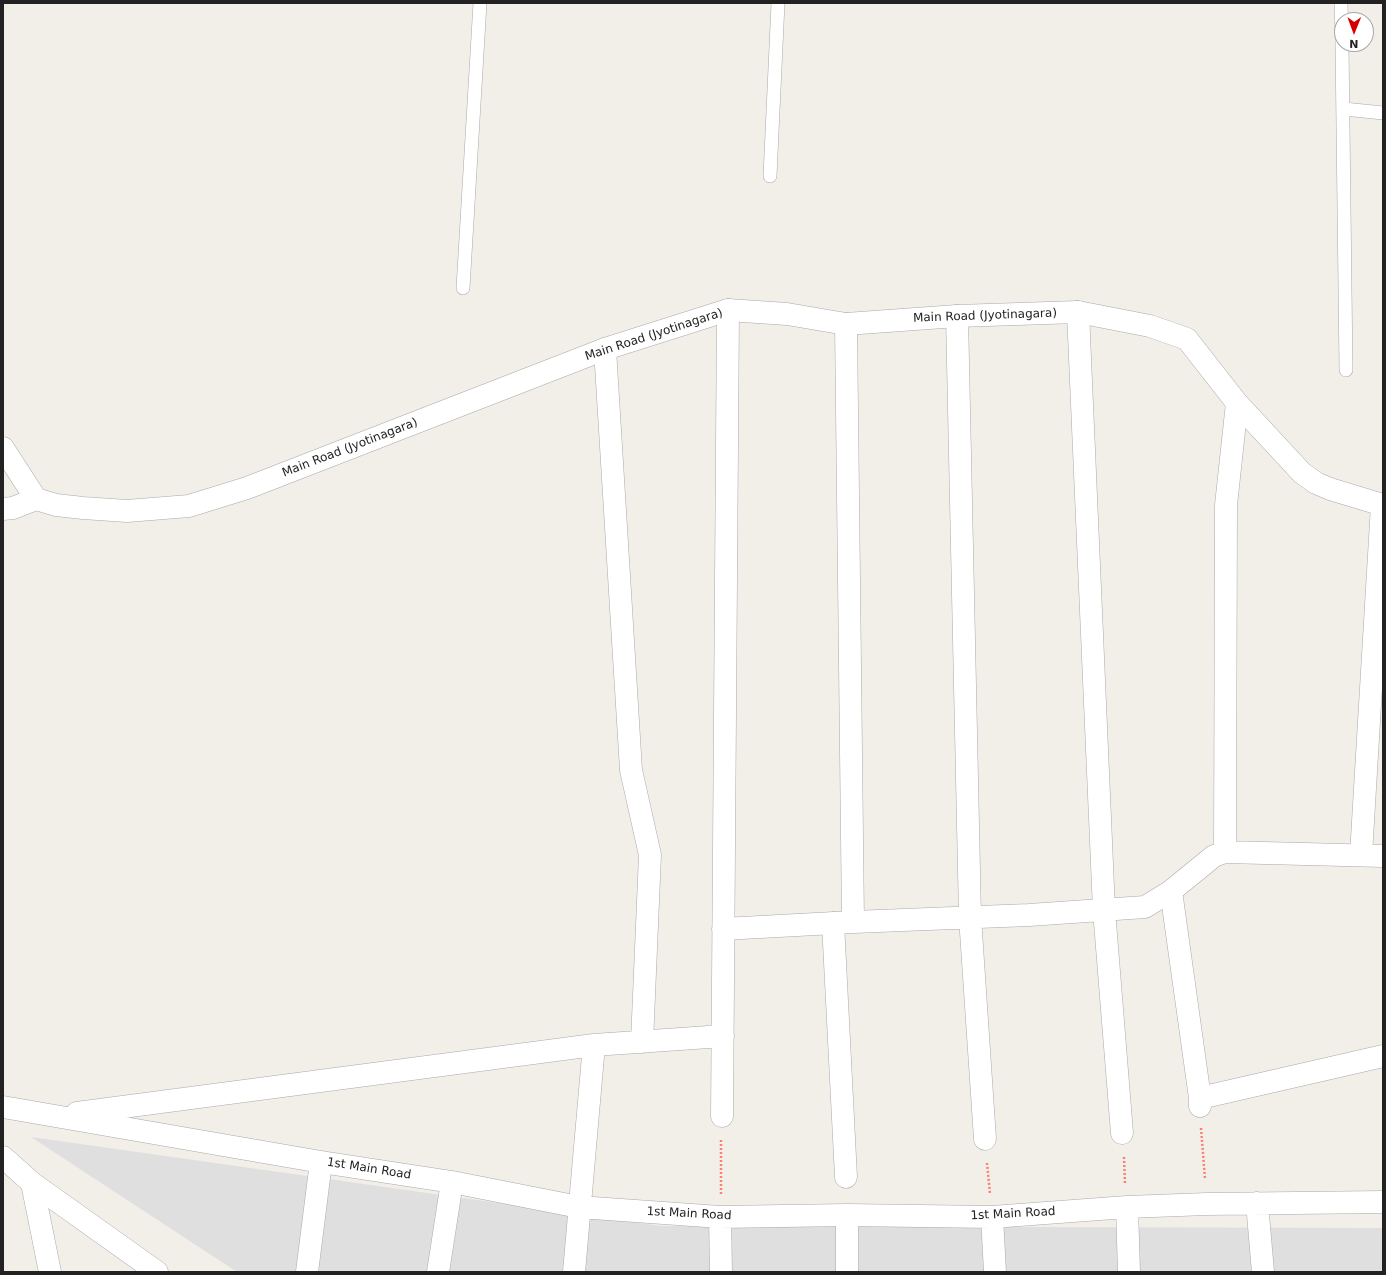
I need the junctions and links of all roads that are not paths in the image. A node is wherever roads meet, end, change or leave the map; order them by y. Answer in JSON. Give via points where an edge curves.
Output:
{"nodes":[{"id":1,"x":480,"y":3,"type":"edge"},
{"id":2,"x":778,"y":3,"type":"edge"},
{"id":3,"x":1342,"y":52,"type":"edge"},
{"id":4,"x":1344,"y":110,"type":"junction"},
{"id":5,"x":1383,"y":113,"type":"edge"},
{"id":6,"x":770,"y":176,"type":"dead end"},
{"id":7,"x":463,"y":288,"type":"dead end"},
{"id":8,"x":728,"y":310,"type":"junction"},
{"id":9,"x":1078,"y":312,"type":"junction"},
{"id":10,"x":957,"y":316,"type":"junction"},
{"id":11,"x":846,"y":324,"type":"junction"},
{"id":12,"x":605,"y":349,"type":"junction"},
{"id":13,"x":1346,"y":370,"type":"dead end"},
{"id":14,"x":1237,"y":403,"type":"junction"},
{"id":15,"x":3,"y":448,"type":"edge"},
{"id":16,"x":36,"y":499,"type":"junction"},
{"id":17,"x":1383,"y":505,"type":"edge"},
{"id":18,"x":3,"y":509,"type":"edge"},
{"id":19,"x":1225,"y":852,"type":"junction"},
{"id":20,"x":1361,"y":855,"type":"junction"},
{"id":21,"x":1383,"y":856,"type":"edge"},
{"id":22,"x":1171,"y":891,"type":"junction"},
{"id":23,"x":1104,"y":910,"type":"junction"},
{"id":24,"x":970,"y":917,"type":"junction"},
{"id":25,"x":843,"y":922,"type":"junction"},
{"id":26,"x":723,"y":929,"type":"junction"},
{"id":27,"x":723,"y":1036,"type":"junction"},
{"id":28,"x":642,"y":1042,"type":"junction"},
{"id":29,"x":594,"y":1045,"type":"junction"},
{"id":30,"x":1383,"y":1056,"type":"edge"},
{"id":31,"x":3,"y":1107,"type":"edge"},
{"id":32,"x":54,"y":1116,"type":"junction"},
{"id":33,"x":722,"y":1116,"type":"road end"},
{"id":34,"x":1122,"y":1132,"type":"road end"},
{"id":35,"x":985,"y":1139,"type":"road end"},
{"id":36,"x":3,"y":1157,"type":"edge"},
{"id":37,"x":321,"y":1162,"type":"junction"},
{"id":38,"x":846,"y":1177,"type":"dead end"},
{"id":39,"x":452,"y":1182,"type":"junction"},
{"id":40,"x":32,"y":1183,"type":"junction"},
{"id":41,"x":1383,"y":1202,"type":"edge"},
{"id":42,"x":1257,"y":1203,"type":"junction"},
{"id":43,"x":579,"y":1207,"type":"junction"},
{"id":44,"x":1127,"y":1207,"type":"junction"},
{"id":45,"x":847,"y":1215,"type":"junction"},
{"id":46,"x":720,"y":1217,"type":"junction"},
{"id":47,"x":992,"y":1217,"type":"junction"},
{"id":48,"x":50,"y":1272,"type":"edge"},
{"id":49,"x":157,"y":1272,"type":"edge"},
{"id":50,"x":307,"y":1272,"type":"edge"},
{"id":51,"x":438,"y":1272,"type":"edge"},
{"id":52,"x":574,"y":1272,"type":"edge"},
{"id":53,"x":721,"y":1272,"type":"edge"},
{"id":54,"x":847,"y":1272,"type":"edge"},
{"id":55,"x":995,"y":1272,"type":"edge"},
{"id":56,"x":1129,"y":1272,"type":"edge"},
{"id":57,"x":1263,"y":1272,"type":"edge"}],
"edges":[{"from":1,"to":7,"type":"lane"},
{"from":2,"to":6,"type":"lane"},
{"from":3,"to":4,"type":"lane"},
{"from":4,"to":5,"type":"lane"},
{"from":4,"to":13,"type":"lane"},
{"from":8,"to":11,"type":"street","name":"Main Road (Jyotinagara)","via":[[787,314]]},
{"from":8,"to":12,"type":"street","name":"Main Road (Jyotinagara)"},
{"from":8,"to":26,"type":"street"},
{"from":9,"to":10,"type":"street","name":"Main Road (Jyotinagara)"},
{"from":9,"to":14,"type":"street","name":"Main Road (Jyotinagara)","via":[[1150,326],[1187,339]]},
{"from":9,"to":23,"type":"street"},
{"from":10,"to":11,"type":"street","name":"Main Road (Jyotinagara)"},
{"from":10,"to":24,"type":"street"},
{"from":11,"to":25,"type":"street"},
{"from":12,"to":16,"type":"street","name":"Main Road (Jyotinagara)","via":[[247,488],[189,506],[127,511],[56,505]]},
{"from":12,"to":28,"type":"street","via":[[630,770],[650,855]]},
{"from":14,"to":17,"type":"street","name":"Main Road (Jyotinagara)","via":[[1302,473],[1316,483]]},
{"from":14,"to":19,"type":"street","via":[[1226,505]]},
{"from":15,"to":16,"type":"street"},
{"from":16,"to":18,"type":"street"},
{"from":17,"to":20,"type":"street"},
{"from":19,"to":20,"type":"street"},
{"from":19,"to":22,"type":"street","via":[[1204,863]]},
{"from":20,"to":21,"type":"street"},
{"from":22,"to":23,"type":"street","via":[[1145,907]]},
{"from":22,"to":30,"type":"street","via":[[1200,1102]]},
{"from":23,"to":24,"type":"street"},
{"from":23,"to":34,"type":"street"},
{"from":24,"to":25,"type":"street"},
{"from":24,"to":35,"type":"street"},
{"from":25,"to":26,"type":"street"},
{"from":25,"to":38,"type":"street"},
{"from":26,"to":27,"type":"street"},
{"from":27,"to":28,"type":"street"},
{"from":27,"to":33,"type":"street"},
{"from":28,"to":29,"type":"street"},
{"from":29,"to":32,"type":"street"},
{"from":29,"to":43,"type":"street"},
{"from":31,"to":32,"type":"street","name":"1st Main Road"},
{"from":32,"to":37,"type":"street","name":"1st Main Road"},
{"from":36,"to":40,"type":"street"},
{"from":37,"to":39,"type":"street","name":"1st Main Road"},
{"from":37,"to":50,"type":"street"},
{"from":39,"to":43,"type":"street","name":"1st Main Road"},
{"from":39,"to":51,"type":"street"},
{"from":40,"to":48,"type":"street"},
{"from":40,"to":49,"type":"street"},
{"from":41,"to":42,"type":"street","name":"1st Main Road"},
{"from":42,"to":44,"type":"street","name":"1st Main Road"},
{"from":42,"to":57,"type":"street"},
{"from":43,"to":46,"type":"street","name":"1st Main Road"},
{"from":43,"to":52,"type":"street"},
{"from":44,"to":47,"type":"street","name":"1st Main Road"},
{"from":44,"to":56,"type":"street"},
{"from":45,"to":46,"type":"street","name":"1st Main Road"},
{"from":45,"to":47,"type":"street","name":"1st Main Road"},
{"from":45,"to":54,"type":"street"},
{"from":46,"to":53,"type":"street"},
{"from":47,"to":55,"type":"street"}]}
